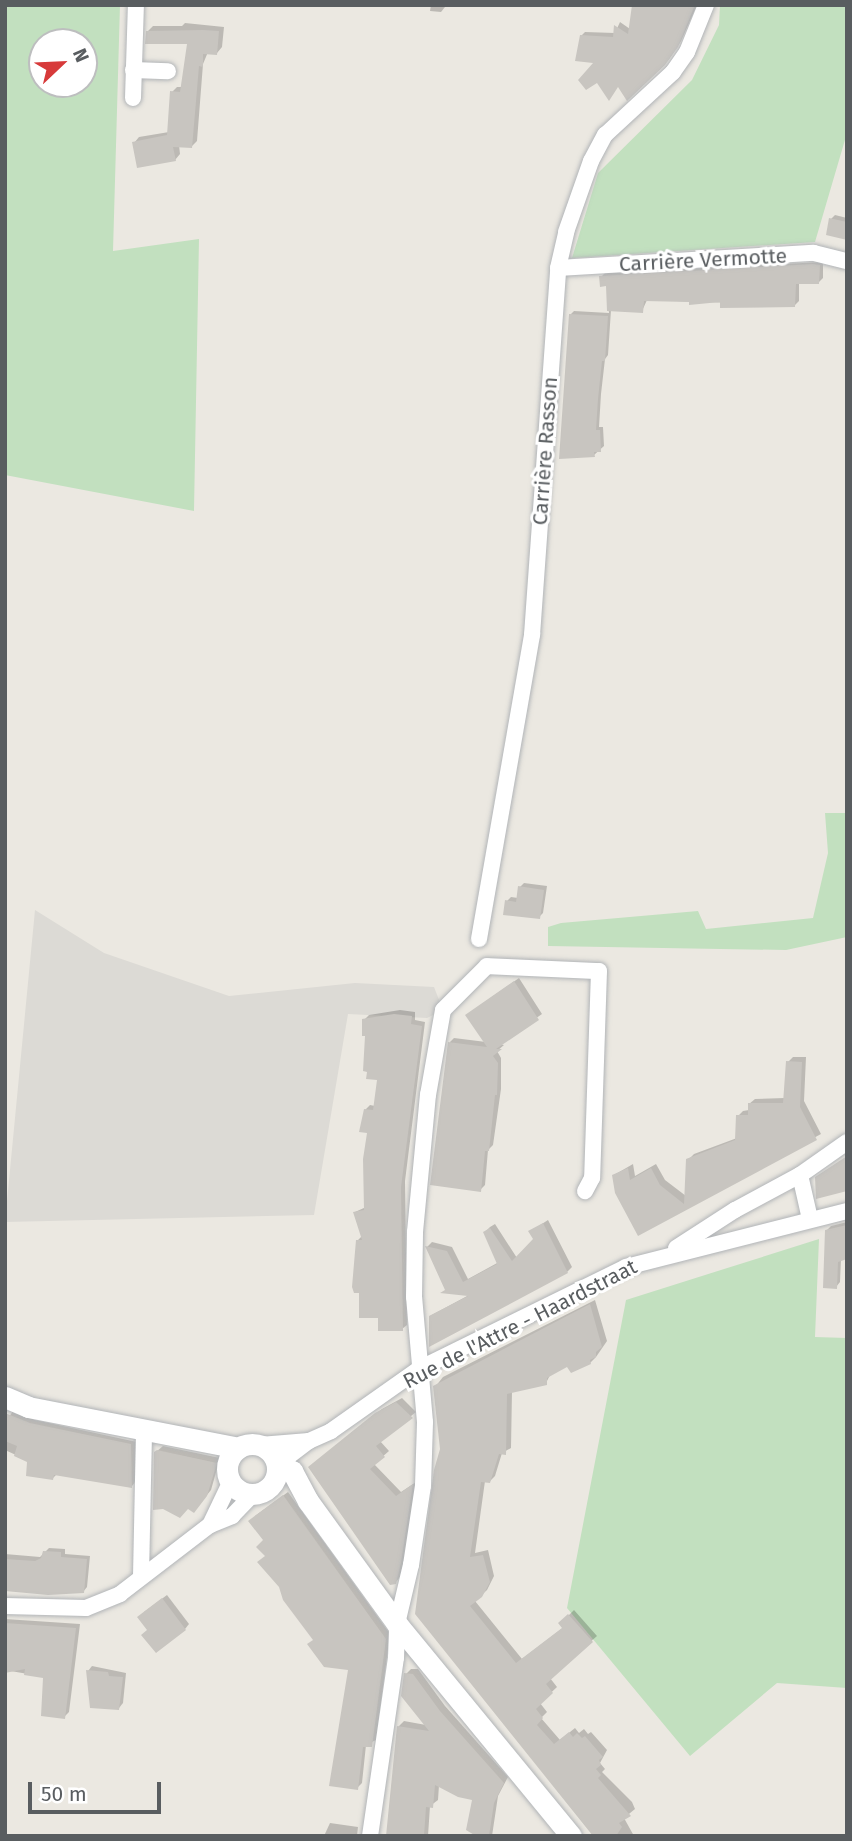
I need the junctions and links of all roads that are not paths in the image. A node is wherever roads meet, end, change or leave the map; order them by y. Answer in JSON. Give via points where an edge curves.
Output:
{"nodes":[{"id":1,"x":136,"y":5,"type":"edge"},
{"id":2,"x":706,"y":5,"type":"edge"},
{"id":3,"x":134,"y":70,"type":"junction"},
{"id":4,"x":168,"y":71,"type":"dead end"},
{"id":5,"x":132,"y":97,"type":"dead end"},
{"id":6,"x":846,"y":261,"type":"edge"},
{"id":7,"x":558,"y":268,"type":"junction"},
{"id":8,"x":478,"y":939,"type":"dead end"},
{"id":9,"x":847,"y":1142,"type":"edge"},
{"id":10,"x":800,"y":1175,"type":"junction"},
{"id":11,"x":585,"y":1191,"type":"dead end"},
{"id":12,"x":847,"y":1210,"type":"edge"},
{"id":13,"x":810,"y":1219,"type":"junction"},
{"id":14,"x":663,"y":1256,"type":"junction"},
{"id":15,"x":419,"y":1369,"type":"junction"},
{"id":16,"x":5,"y":1397,"type":"edge"},
{"id":17,"x":144,"y":1431,"type":"junction"},
{"id":18,"x":309,"y":1441,"type":"junction"},
{"id":19,"x":260,"y":1445,"type":"junction"},
{"id":20,"x":232,"y":1464,"type":"junction"},
{"id":21,"x":276,"y":1471,"type":"junction"},
{"id":22,"x":254,"y":1493,"type":"junction"},
{"id":23,"x":210,"y":1525,"type":"junction"},
{"id":24,"x":141,"y":1576,"type":"junction"},
{"id":25,"x":5,"y":1606,"type":"edge"},
{"id":26,"x":397,"y":1624,"type":"junction"},
{"id":27,"x":370,"y":1836,"type":"edge"},
{"id":28,"x":571,"y":1836,"type":"edge"}],
"edges":[{"from":1,"to":3,"type":"street"},
{"from":2,"to":7,"type":"street","name":"Carrière Rasson","via":[[687,52],[673,72],[605,135],[580,191]]},
{"from":3,"to":4,"type":"street"},
{"from":3,"to":5,"type":"street"},
{"from":6,"to":7,"type":"street","name":"Carrière Vermotte","via":[[814,253]]},
{"from":7,"to":8,"type":"street","name":"Carrière Rasson","via":[[532,635]]},
{"from":9,"to":10,"type":"street","name":"Rue de l'Attre - Haardstraat"},
{"from":10,"to":13,"type":"street"},
{"from":10,"to":14,"type":"street","name":"Rue de l'Attre - Haardstraat"},
{"from":11,"to":15,"type":"street","via":[[592,1178],[599,971],[487,966],[443,1010],[428,1095],[415,1232]]},
{"from":12,"to":13,"type":"street","name":"Rue de l'Attre - Haardstraat"},
{"from":13,"to":14,"type":"street","name":"Rue de l'Attre - Haardstraat"},
{"from":14,"to":15,"type":"street","name":"Rue de l'Attre - Haardstraat","via":[[625,1267]]},
{"from":15,"to":18,"type":"street","name":"Rue de l'Attre - Haardstraat","via":[[331,1431]]},
{"from":15,"to":26,"type":"street","via":[[425,1422],[423,1486]]},
{"from":16,"to":17,"type":"main road","via":[[28,1407]]},
{"from":17,"to":20,"type":"main road","via":[[225,1444]]},
{"from":17,"to":24,"type":"street"},
{"from":18,"to":19,"type":"street","name":"Rue de l'Attre - Haardstraat"},
{"from":18,"to":21,"type":"street","name":"Rue de l'Attre - Haardstraat"},
{"from":19,"to":20,"type":"main road"},
{"from":19,"to":21,"type":"main road","via":[[271,1453]]},
{"from":20,"to":22,"type":"main road","via":[[240,1490]]},
{"from":20,"to":23,"type":"street"},
{"from":21,"to":22,"type":"main road","via":[[265,1490]]},
{"from":21,"to":26,"type":"main road","via":[[308,1501]]},
{"from":22,"to":23,"type":"street","via":[[232,1516]]},
{"from":23,"to":24,"type":"street"},
{"from":24,"to":25,"type":"street","via":[[120,1594],[86,1608]]},
{"from":26,"to":27,"type":"street"},
{"from":26,"to":28,"type":"main road"}]}
